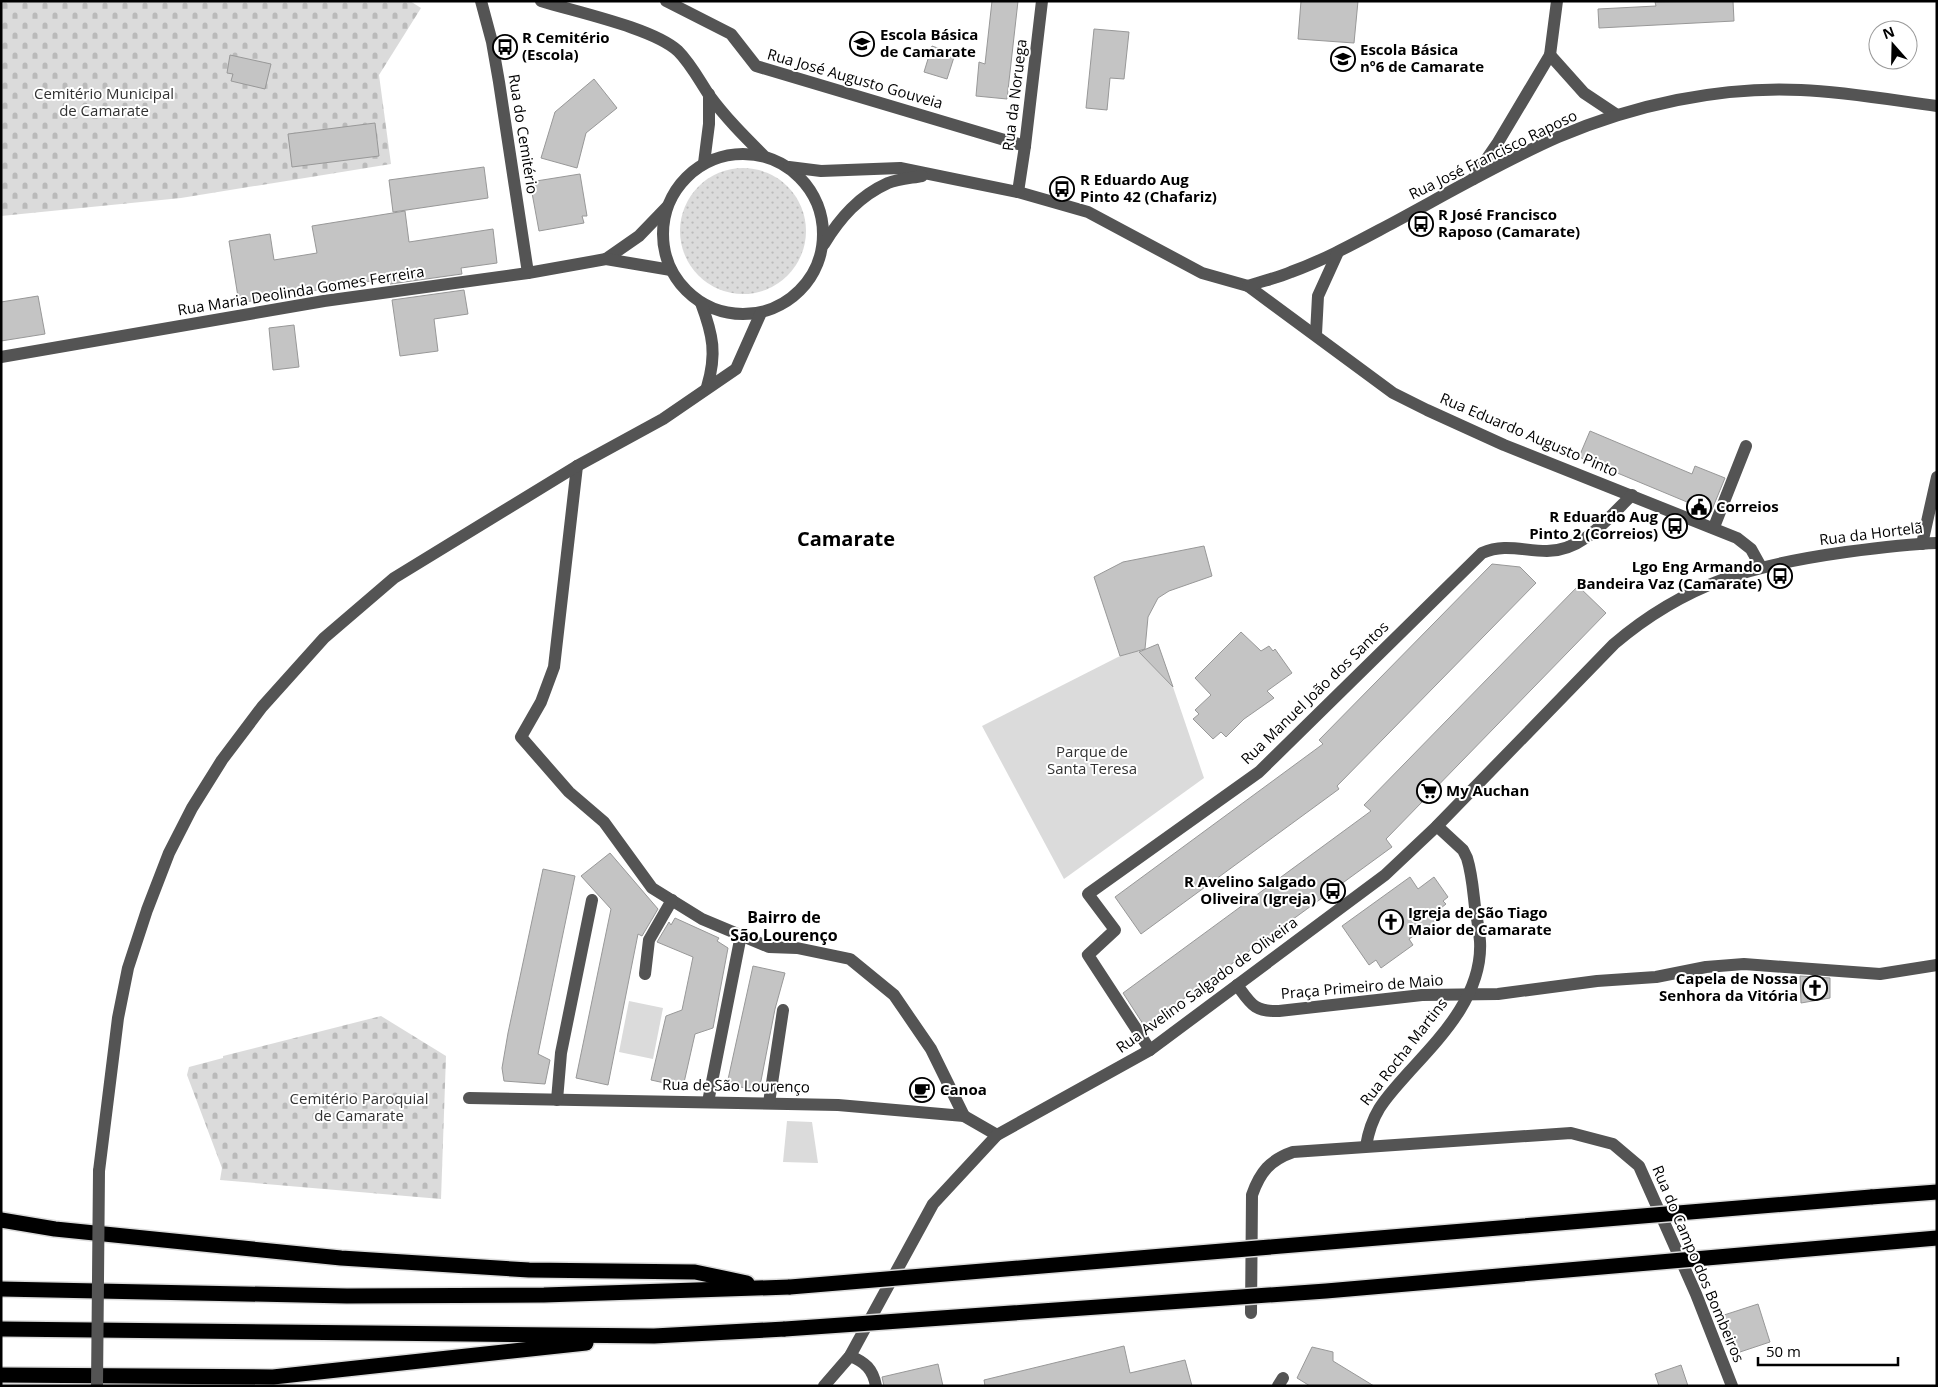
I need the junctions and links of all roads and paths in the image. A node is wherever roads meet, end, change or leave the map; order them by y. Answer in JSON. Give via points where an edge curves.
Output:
{"nodes":[{"id":1,"x":481,"y":1,"type":"edge"},
{"id":2,"x":541,"y":1,"type":"edge"},
{"id":3,"x":666,"y":1,"type":"edge"},
{"id":4,"x":1042,"y":1,"type":"edge"},
{"id":5,"x":1557,"y":1,"type":"edge"},
{"id":6,"x":1550,"y":55,"type":"junction"},
{"id":7,"x":709,"y":94,"type":"junction"},
{"id":8,"x":1937,"y":106,"type":"edge"},
{"id":9,"x":1617,"y":115,"type":"junction"},
{"id":10,"x":1026,"y":146,"type":"junction"},
{"id":11,"x":763,"y":155,"type":"junction"},
{"id":12,"x":704,"y":163,"type":"junction"},
{"id":13,"x":790,"y":167,"type":"junction"},
{"id":14,"x":928,"y":174,"type":"junction"},
{"id":15,"x":1472,"y":180,"type":"junction"},
{"id":16,"x":1018,"y":192,"type":"junction"},
{"id":17,"x":667,"y":207,"type":"junction"},
{"id":18,"x":824,"y":244,"type":"junction"},
{"id":19,"x":1338,"y":252,"type":"junction"},
{"id":20,"x":606,"y":259,"type":"junction"},
{"id":21,"x":671,"y":270,"type":"junction"},
{"id":22,"x":528,"y":273,"type":"junction"},
{"id":23,"x":1248,"y":286,"type":"junction"},
{"id":24,"x":701,"y":303,"type":"junction"},
{"id":25,"x":760,"y":315,"type":"junction"},
{"id":26,"x":1316,"y":334,"type":"junction"},
{"id":27,"x":1,"y":357,"type":"edge"},
{"id":28,"x":707,"y":387,"type":"junction"},
{"id":29,"x":1746,"y":446,"type":"dead end"},
{"id":30,"x":577,"y":466,"type":"junction"},
{"id":31,"x":1937,"y":477,"type":"edge"},
{"id":32,"x":1632,"y":496,"type":"junction"},
{"id":33,"x":1714,"y":527,"type":"junction"},
{"id":34,"x":1937,"y":543,"type":"edge"},
{"id":35,"x":1922,"y":544,"type":"junction"},
{"id":36,"x":1761,"y":567,"type":"junction"},
{"id":37,"x":1698,"y":589,"type":"joint"},
{"id":38,"x":1437,"y":826,"type":"junction"},
{"id":39,"x":592,"y":900,"type":"dead end"},
{"id":40,"x":672,"y":900,"type":"junction"},
{"id":41,"x":740,"y":935,"type":"junction"},
{"id":42,"x":1937,"y":965,"type":"edge"},
{"id":43,"x":645,"y":974,"type":"dead end"},
{"id":44,"x":1237,"y":985,"type":"junction"},
{"id":45,"x":1468,"y":994,"type":"junction"},
{"id":46,"x":783,"y":1010,"type":"dead end"},
{"id":47,"x":1150,"y":1050,"type":"junction"},
{"id":48,"x":469,"y":1098,"type":"dead end"},
{"id":49,"x":557,"y":1100,"type":"junction"},
{"id":50,"x":708,"y":1102,"type":"junction"},
{"id":51,"x":769,"y":1103,"type":"junction"},
{"id":52,"x":964,"y":1116,"type":"junction"},
{"id":53,"x":998,"y":1135,"type":"junction"},
{"id":54,"x":1366,"y":1146,"type":"junction"},
{"id":55,"x":1937,"y":1192,"type":"edge"},
{"id":56,"x":1,"y":1220,"type":"edge"},
{"id":57,"x":1937,"y":1238,"type":"edge"},
{"id":58,"x":770,"y":1288,"type":"junction"},
{"id":59,"x":1,"y":1289,"type":"edge"},
{"id":60,"x":1250,"y":1313,"type":"dead end"},
{"id":61,"x":1,"y":1328,"type":"edge"},
{"id":62,"x":654,"y":1336,"type":"junction"},
{"id":63,"x":850,"y":1356,"type":"junction"},
{"id":64,"x":1,"y":1375,"type":"edge"},
{"id":65,"x":98,"y":1386,"type":"edge"},
{"id":66,"x":824,"y":1386,"type":"edge"},
{"id":67,"x":876,"y":1386,"type":"edge"},
{"id":68,"x":1732,"y":1386,"type":"edge"}],
"edges":[{"from":1,"to":22,"type":"street","name":"Rua do Cemitério","via":[[499,82]]},
{"from":2,"to":7,"type":"street","via":[[660,39],[677,50]]},
{"from":3,"to":10,"type":"street","name":"Rua José Augusto Gouveia","via":[[731,34],[756,66]]},
{"from":4,"to":10,"type":"street","name":"Rua da Noruega"},
{"from":5,"to":6,"type":"street"},
{"from":6,"to":9,"type":"street","via":[[1584,93]]},
{"from":6,"to":15,"type":"street"},
{"from":7,"to":11,"type":"street","via":[[740,133]]},
{"from":7,"to":12,"type":"street"},
{"from":8,"to":9,"type":"street","name":"Rua José Francisco Raposo","via":[[1800,90],[1746,91],[1681,100]]},
{"from":9,"to":15,"type":"street","name":"Rua José Francisco Raposo","via":[[1558,137]]},
{"from":10,"to":16,"type":"street","name":"Rua da Noruega"},
{"from":11,"to":12,"type":"street","via":[[733,154]]},
{"from":11,"to":13,"type":"street"},
{"from":12,"to":17,"type":"street","via":[[688,174]]},
{"from":13,"to":14,"type":"street","via":[[821,171],[900,168]]},
{"from":13,"to":18,"type":"street","via":[[810,188],[822,215]]},
{"from":14,"to":16,"type":"street"},
{"from":14,"to":18,"type":"street","via":[[889,183],[864,198],[842,216]]},
{"from":15,"to":19,"type":"street","name":"Rua José Francisco Raposo"},
{"from":16,"to":23,"type":"street","via":[[1088,212],[1202,273]]},
{"from":17,"to":20,"type":"street","name":"Rua Maria Deolinda Gomes Ferreira","via":[[639,236]]},
{"from":17,"to":21,"type":"street","via":[[662,239]]},
{"from":18,"to":25,"type":"street","via":[[815,272],[797,294]]},
{"from":19,"to":23,"type":"street","name":"Rua José Francisco Raposo"},
{"from":19,"to":26,"type":"street","via":[[1318,296]]},
{"from":20,"to":21,"type":"street","name":"Rua Maria Deolinda Gomes Ferreira"},
{"from":20,"to":22,"type":"street","name":"Rua Maria Deolinda Gomes Ferreira"},
{"from":21,"to":24,"type":"street","via":[[684,289]]},
{"from":22,"to":27,"type":"street","name":"Rua Maria Deolinda Gomes Ferreira","via":[[324,301]]},
{"from":23,"to":26,"type":"street","name":"Rua Eduardo Augusto Pinto"},
{"from":24,"to":25,"type":"street","via":[[722,312]]},
{"from":24,"to":28,"type":"street","via":[[714,352]]},
{"from":25,"to":28,"type":"street","via":[[736,369]]},
{"from":26,"to":32,"type":"street","name":"Rua Eduardo Augusto Pinto","via":[[1393,392],[1427,410]]},
{"from":28,"to":30,"type":"street","via":[[663,419]]},
{"from":29,"to":33,"type":"street"},
{"from":30,"to":40,"type":"street","via":[[554,667],[541,702],[522,737],[569,792],[604,822],[652,888]]},
{"from":30,"to":65,"type":"street","bridge":true,"via":[[394,578],[324,638],[262,706],[192,808],[169,853],[147,910],[128,968],[113,1045],[99,1171]]},
{"from":31,"to":35,"type":"street"},
{"from":32,"to":33,"type":"street","name":"Rua Eduardo Augusto Pinto"},
{"from":32,"to":47,"type":"street","name":"Rua Manuel João dos Santos","via":[[1593,533],[1570,547],[1546,551],[1500,547],[1482,553],[1259,772],[1088,894],[1116,930],[1088,955]]},
{"from":33,"to":36,"type":"street","name":"Rua Eduardo Augusto Pinto","via":[[1746,543]]},
{"from":34,"to":35,"type":"street","name":"Rua da Hortelã"},
{"from":35,"to":36,"type":"street","name":"Rua da Hortelã"},
{"from":36,"to":37,"type":"street","name":"Rua da Hortelã"},
{"from":37,"to":38,"type":"street","name":"Rua Avelino Salgado de Oliveira","via":[[1655,611],[1626,633]]},
{"from":38,"to":44,"type":"street","name":"Rua Avelino Salgado de Oliveira","via":[[1385,875]]},
{"from":38,"to":45,"type":"street","via":[[1463,850],[1470,868],[1480,942],[1478,964]]},
{"from":39,"to":49,"type":"street","via":[[561,1053]]},
{"from":40,"to":41,"type":"street","via":[[702,919]]},
{"from":40,"to":43,"type":"street","via":[[649,940]]},
{"from":41,"to":50,"type":"street"},
{"from":41,"to":52,"type":"street","via":[[769,947],[797,948],[850,959],[894,995],[931,1049]]},
{"from":42,"to":45,"type":"street","name":"Praça Primeiro de Maio","via":[[1880,974],[1744,964],[1706,967],[1656,977],[1498,994]]},
{"from":44,"to":45,"type":"street","name":"Praça Primeiro de Maio","via":[[1252,1005],[1267,1011],[1422,995]]},
{"from":44,"to":47,"type":"street","name":"Rua Avelino Salgado de Oliveira"},
{"from":45,"to":54,"type":"street","name":"Rua Rocha Martins","via":[[1443,1034],[1379,1105]]},
{"from":46,"to":51,"type":"street"},
{"from":47,"to":53,"type":"street","name":"Rua Avelino Salgado de Oliveira"},
{"from":48,"to":49,"type":"street","name":"Rua de São Lourenço"},
{"from":49,"to":50,"type":"street","name":"Rua de São Lourenço"},
{"from":50,"to":51,"type":"street","name":"Rua de São Lourenço"},
{"from":51,"to":52,"type":"street","name":"Rua de São Lourenço","via":[[838,1104]]},
{"from":52,"to":53,"type":"street","name":"Rua de São Lourenço"},
{"from":53,"to":63,"type":"street","name":"Rua Avelino Salgado de Oliveira","via":[[933,1204]]},
{"from":54,"to":60,"type":"street","via":[[1293,1152],[1266,1166],[1258,1177],[1252,1195]]},
{"from":54,"to":68,"type":"street","name":"Rua do Campo dos Bombeiros","via":[[1571,1133],[1613,1144],[1639,1166],[1696,1294]]},
{"from":55,"to":58,"type":"highway","bridge":true},
{"from":56,"to":58,"type":"highway","via":[[55,1229],[341,1258],[529,1270],[695,1272]]},
{"from":57,"to":62,"type":"highway","bridge":true,"via":[[1335,1290],[785,1330]]},
{"from":58,"to":59,"type":"highway","via":[[544,1296]]},
{"from":61,"to":62,"type":"highway"},
{"from":62,"to":64,"type":"highway","via":[[273,1376]]},
{"from":63,"to":66,"type":"street","name":"Rua Avelino Salgado de Oliveira"},
{"from":63,"to":67,"type":"street","via":[[872,1370]]}]}
